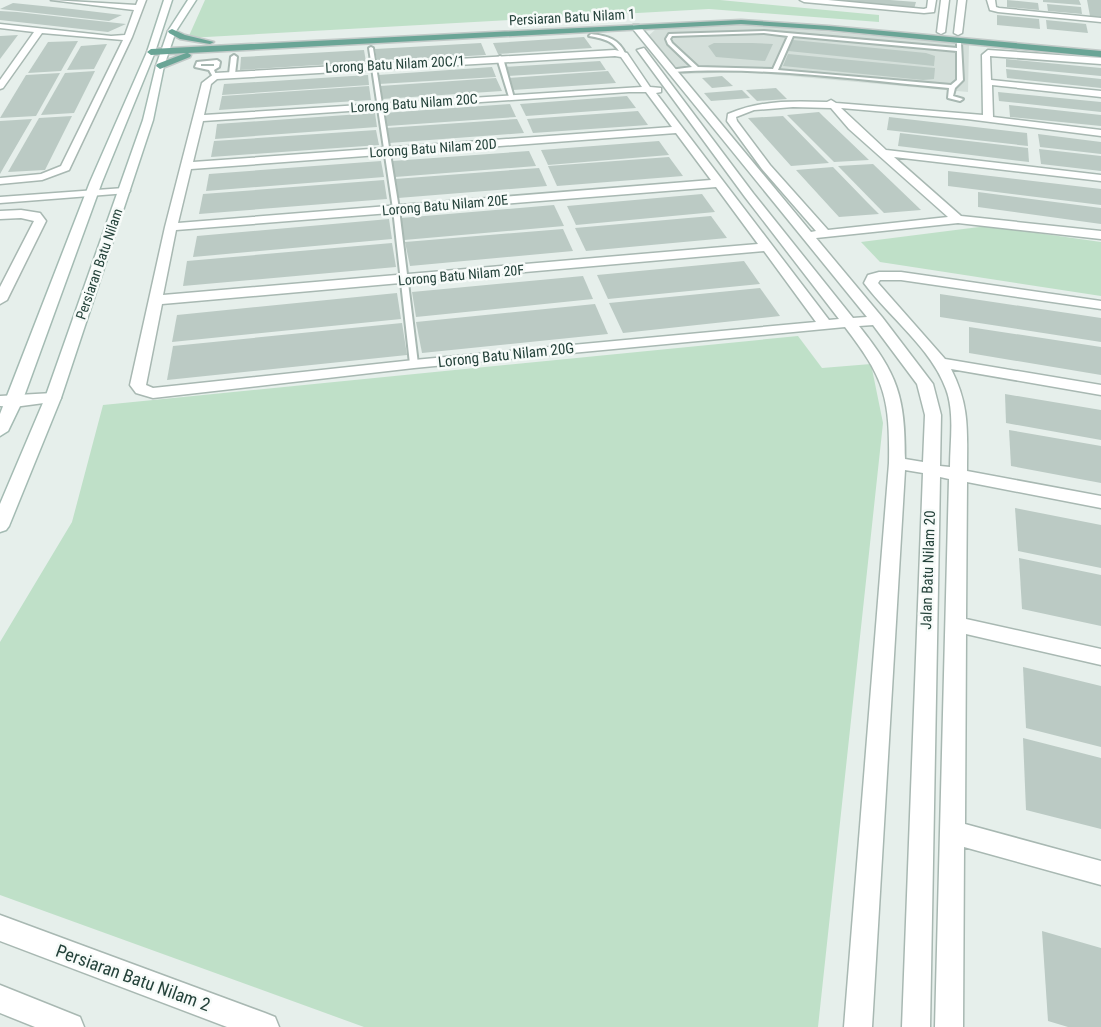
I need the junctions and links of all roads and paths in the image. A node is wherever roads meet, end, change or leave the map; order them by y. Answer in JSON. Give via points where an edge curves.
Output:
{"nodes":[{"id":1,"x":55,"y":0,"type":"edge"},
{"id":2,"x":168,"y":0,"type":"edge"},
{"id":3,"x":192,"y":0,"type":"edge"},
{"id":4,"x":804,"y":0,"type":"edge"},
{"id":5,"x":932,"y":0,"type":"edge"},
{"id":6,"x":945,"y":0,"type":"edge"},
{"id":7,"x":962,"y":0,"type":"edge"},
{"id":8,"x":991,"y":0,"type":"edge"},
{"id":9,"x":141,"y":4,"type":"edge"},
{"id":10,"x":670,"y":20,"type":"junction"},
{"id":11,"x":1101,"y":20,"type":"edge"},
{"id":12,"x":584,"y":24,"type":"junction"},
{"id":13,"x":0,"y":26,"type":"edge"},
{"id":14,"x":40,"y":30,"type":"junction"},
{"id":15,"x":172,"y":31,"type":"junction"},
{"id":16,"x":634,"y":31,"type":"junction"},
{"id":17,"x":594,"y":32,"type":"junction"},
{"id":18,"x":791,"y":34,"type":"junction"},
{"id":19,"x":952,"y":35,"type":"junction"},
{"id":20,"x":128,"y":37,"type":"junction"},
{"id":21,"x":210,"y":42,"type":"junction"},
{"id":22,"x":1101,"y":46,"type":"edge"},
{"id":23,"x":166,"y":48,"type":"junction"},
{"id":24,"x":371,"y":48,"type":"dead end"},
{"id":25,"x":152,"y":49,"type":"junction"},
{"id":26,"x":203,"y":50,"type":"junction"},
{"id":27,"x":959,"y":50,"type":"junction"},
{"id":28,"x":622,"y":54,"type":"junction"},
{"id":29,"x":1101,"y":54,"type":"edge"},
{"id":30,"x":234,"y":57,"type":"dead end"},
{"id":31,"x":500,"y":58,"type":"junction"},
{"id":32,"x":1101,"y":61,"type":"edge"},
{"id":33,"x":160,"y":66,"type":"junction"},
{"id":34,"x":373,"y":66,"type":"junction"},
{"id":35,"x":696,"y":68,"type":"junction"},
{"id":36,"x":775,"y":70,"type":"junction"},
{"id":37,"x":232,"y":74,"type":"junction"},
{"id":38,"x":986,"y":82,"type":"junction"},
{"id":39,"x":661,"y":84,"type":"junction"},
{"id":40,"x":0,"y":86,"type":"edge"},
{"id":41,"x":952,"y":87,"type":"junction"},
{"id":42,"x":1101,"y":94,"type":"edge"},
{"id":43,"x":512,"y":97,"type":"junction"},
{"id":44,"x":960,"y":99,"type":"dead end"},
{"id":45,"x":831,"y":104,"type":"junction"},
{"id":46,"x":379,"y":106,"type":"junction"},
{"id":47,"x":199,"y":118,"type":"junction"},
{"id":48,"x":988,"y":120,"type":"junction"},
{"id":49,"x":679,"y":130,"type":"junction"},
{"id":50,"x":1101,"y":133,"type":"edge"},
{"id":51,"x":386,"y":152,"type":"junction"},
{"id":52,"x":883,"y":153,"type":"junction"},
{"id":53,"x":186,"y":166,"type":"junction"},
{"id":54,"x":755,"y":175,"type":"junction"},
{"id":55,"x":1101,"y":178,"type":"edge"},
{"id":56,"x":0,"y":181,"type":"edge"},
{"id":57,"x":718,"y":183,"type":"junction"},
{"id":58,"x":95,"y":188,"type":"junction"},
{"id":59,"x":0,"y":189,"type":"edge"},
{"id":60,"x":124,"y":191,"type":"junction"},
{"id":61,"x":749,"y":195,"type":"junction"},
{"id":62,"x":0,"y":200,"type":"edge"},
{"id":63,"x":396,"y":209,"type":"junction"},
{"id":64,"x":0,"y":215,"type":"edge"},
{"id":65,"x":958,"y":219,"type":"junction"},
{"id":66,"x":171,"y":227,"type":"junction"},
{"id":67,"x":824,"y":233,"type":"junction"},
{"id":68,"x":809,"y":235,"type":"junction"},
{"id":69,"x":1101,"y":235,"type":"edge"},
{"id":70,"x":766,"y":247,"type":"junction"},
{"id":71,"x":405,"y":280,"type":"junction"},
{"id":72,"x":0,"y":300,"type":"edge"},
{"id":73,"x":156,"y":300,"type":"junction"},
{"id":74,"x":1101,"y":305,"type":"edge"},
{"id":75,"x":877,"y":320,"type":"junction"},
{"id":76,"x":849,"y":322,"type":"junction"},
{"id":77,"x":825,"y":324,"type":"junction"},
{"id":78,"x":940,"y":363,"type":"junction"},
{"id":79,"x":414,"y":364,"type":"junction"},
{"id":80,"x":138,"y":385,"type":"joint"},
{"id":81,"x":1101,"y":390,"type":"edge"},
{"id":82,"x":53,"y":398,"type":"junction"},
{"id":83,"x":7,"y":401,"type":"edge"},
{"id":84,"x":0,"y":431,"type":"edge"},
{"id":85,"x":897,"y":463,"type":"junction"},
{"id":86,"x":931,"y":470,"type":"junction"},
{"id":87,"x":958,"y":475,"type":"junction"},
{"id":88,"x":1101,"y":502,"type":"edge"},
{"id":89,"x":0,"y":526,"type":"edge"},
{"id":90,"x":955,"y":624,"type":"junction"},
{"id":91,"x":1101,"y":657,"type":"edge"},
{"id":92,"x":952,"y":832,"type":"junction"},
{"id":93,"x":1101,"y":873,"type":"edge"},
{"id":94,"x":0,"y":928,"type":"edge"},
{"id":95,"x":0,"y":999,"type":"edge"},
{"id":96,"x":70,"y":1027,"type":"edge"},
{"id":97,"x":265,"y":1027,"type":"edge"},
{"id":98,"x":858,"y":1027,"type":"edge"},
{"id":99,"x":916,"y":1027,"type":"edge"},
{"id":100,"x":949,"y":1027,"type":"edge"}],
"edges":[{"from":1,"to":9,"type":"street"},
{"from":2,"to":25,"type":"street","name":"Persiaran Batu Nilam"},
{"from":3,"to":15,"type":"street","name":"Persiaran Batu Nilam"},
{"from":4,"to":5,"type":"street","via":[[924,11],[931,10]]},
{"from":6,"to":19,"type":"street"},
{"from":7,"to":19,"type":"street"},
{"from":8,"to":11,"type":"street","via":[[993,8]]},
{"from":9,"to":20,"type":"street"},
{"from":10,"to":12,"type":"main road","name":"Persiaran Batu Nilam 1"},
{"from":10,"to":16,"type":"main road"},
{"from":10,"to":19,"type":"main road","name":"Persiaran Batu Nilam 1","via":[[762,16]]},
{"from":12,"to":16,"type":"main road"},
{"from":12,"to":21,"type":"main road","name":"Persiaran Batu Nilam 1"},
{"from":13,"to":14,"type":"street"},
{"from":14,"to":20,"type":"street"},
{"from":14,"to":40,"type":"street"},
{"from":15,"to":21,"type":"main road"},
{"from":15,"to":23,"type":"street","name":"Persiaran Batu Nilam"},
{"from":16,"to":17,"type":"main road","name":"Persiaran Batu Nilam 1"},
{"from":16,"to":19,"type":"main road","name":"Persiaran Batu Nilam 1","via":[[747,22]]},
{"from":16,"to":39,"type":"street","name":"Jalan Batu Nilam 20"},
{"from":17,"to":26,"type":"main road","name":"Persiaran Batu Nilam 1"},
{"from":17,"to":28,"type":"lane","via":[[615,40]]},
{"from":18,"to":27,"type":"lane"},
{"from":18,"to":35,"type":"lane","via":[[741,31],[671,35],[670,44]]},
{"from":18,"to":36,"type":"lane"},
{"from":19,"to":22,"type":"main road","name":"Persiaran Batu Nilam 1"},
{"from":19,"to":27,"type":"lane"},
{"from":19,"to":29,"type":"main road"},
{"from":20,"to":56,"type":"street","via":[[65,168],[37,179]]},
{"from":21,"to":23,"type":"main road","name":"Persiaran Batu Nilam 1"},
{"from":23,"to":25,"type":"main road","name":"Persiaran Batu Nilam 1"},
{"from":23,"to":26,"type":"main road","name":"Persiaran Batu Nilam 1"},
{"from":23,"to":33,"type":"street","name":"Persiaran Batu Nilam"},
{"from":24,"to":34,"type":"lane"},
{"from":25,"to":58,"type":"street","name":"Persiaran Batu Nilam"},
{"from":26,"to":33,"type":"main road"},
{"from":27,"to":41,"type":"lane","via":[[960,80]]},
{"from":28,"to":31,"type":"street","name":"Lorong Batu Nilam 20C/1"},
{"from":28,"to":39,"type":"street"},
{"from":30,"to":37,"type":"lane"},
{"from":31,"to":34,"type":"street","name":"Lorong Batu Nilam 20C/1"},
{"from":31,"to":43,"type":"lane"},
{"from":32,"to":38,"type":"street","via":[[991,52],[986,55]]},
{"from":33,"to":60,"type":"street","name":"Persiaran Batu Nilam","via":[[148,120]]},
{"from":34,"to":37,"type":"street","name":"Lorong Batu Nilam 20C/1"},
{"from":34,"to":46,"type":"lane"},
{"from":35,"to":36,"type":"lane"},
{"from":35,"to":39,"type":"lane"},
{"from":36,"to":41,"type":"lane"},
{"from":37,"to":47,"type":"street","name":"Lorong Batu Nilam 20C/1","via":[[213,72]]},
{"from":38,"to":42,"type":"street"},
{"from":38,"to":48,"type":"street"},
{"from":39,"to":43,"type":"street","name":"Lorong Batu Nilam 20C"},
{"from":39,"to":49,"type":"street"},
{"from":39,"to":54,"type":"street","name":"Jalan Batu Nilam 20","via":[[702,108]]},
{"from":39,"to":61,"type":"street","name":"Jalan Batu Nilam 20"},
{"from":41,"to":44,"type":"lane","via":[[950,98]]},
{"from":43,"to":46,"type":"street","name":"Lorong Batu Nilam 20C"},
{"from":45,"to":48,"type":"street"},
{"from":45,"to":52,"type":"street"},
{"from":45,"to":67,"type":"street","via":[[741,109],[731,116],[766,167]]},
{"from":46,"to":47,"type":"street","name":"Lorong Batu Nilam 20C"},
{"from":46,"to":51,"type":"lane"},
{"from":47,"to":53,"type":"street","name":"Lorong Batu Nilam 20C/1"},
{"from":48,"to":50,"type":"street"},
{"from":49,"to":51,"type":"street","name":"Lorong Batu Nilam 20D"},
{"from":49,"to":57,"type":"street"},
{"from":51,"to":53,"type":"street","name":"Lorong Batu Nilam 20D"},
{"from":51,"to":63,"type":"lane"},
{"from":52,"to":55,"type":"street"},
{"from":52,"to":65,"type":"street"},
{"from":53,"to":66,"type":"street","name":"Lorong Batu Nilam 20C/1"},
{"from":54,"to":61,"type":"street","name":"Jalan Batu Nilam 20","via":[[752,179],[764,195]]},
{"from":54,"to":68,"type":"street","name":"Jalan Batu Nilam 20"},
{"from":57,"to":63,"type":"street","name":"Lorong Batu Nilam 20E"},
{"from":57,"to":70,"type":"street"},
{"from":58,"to":59,"type":"street"},
{"from":58,"to":60,"type":"street"},
{"from":58,"to":62,"type":"street"},
{"from":58,"to":83,"type":"street","name":"Persiaran Batu Nilam"},
{"from":60,"to":82,"type":"street","name":"Persiaran Batu Nilam"},
{"from":61,"to":76,"type":"street","name":"Jalan Batu Nilam 20"},
{"from":63,"to":66,"type":"street","name":"Lorong Batu Nilam 20E"},
{"from":63,"to":71,"type":"lane"},
{"from":64,"to":72,"type":"street","via":[[21,214],[40,220]]},
{"from":65,"to":67,"type":"street"},
{"from":65,"to":69,"type":"street"},
{"from":66,"to":73,"type":"street","name":"Lorong Batu Nilam 20C/1"},
{"from":67,"to":68,"type":"street"},
{"from":68,"to":75,"type":"street","name":"Jalan Batu Nilam 20"},
{"from":70,"to":71,"type":"street","name":"Lorong Batu Nilam 20F"},
{"from":70,"to":77,"type":"street"},
{"from":71,"to":73,"type":"street","name":"Lorong Batu Nilam 20F"},
{"from":71,"to":79,"type":"lane"},
{"from":73,"to":80,"type":"street","name":"Lorong Batu Nilam 20C/1"},
{"from":74,"to":78,"type":"street","via":[[901,276],[873,278],[871,283]]},
{"from":75,"to":76,"type":"street","name":"Lorong Batu Nilam 20G"},
{"from":75,"to":86,"type":"street","name":"Jalan Batu Nilam 20","via":[[924,384],[933,415]]},
{"from":76,"to":77,"type":"street","name":"Lorong Batu Nilam 20G"},
{"from":76,"to":85,"type":"street","name":"Jalan Batu Nilam 20","via":[[884,370],[895,393]]},
{"from":77,"to":79,"type":"street","name":"Lorong Batu Nilam 20G"},
{"from":78,"to":81,"type":"street"},
{"from":78,"to":87,"type":"street","via":[[954,390],[959,416]]},
{"from":79,"to":80,"type":"street","name":"Lorong Batu Nilam 20G","via":[[153,393]]},
{"from":82,"to":83,"type":"street"},
{"from":82,"to":89,"type":"street","name":"Persiaran Batu Nilam"},
{"from":83,"to":84,"type":"street","name":"Persiaran Batu Nilam"},
{"from":85,"to":86,"type":"street"},
{"from":85,"to":98,"type":"street","name":"Jalan Batu Nilam 20"},
{"from":86,"to":87,"type":"street"},
{"from":86,"to":99,"type":"street","name":"Jalan Batu Nilam 20"},
{"from":87,"to":88,"type":"street"},
{"from":87,"to":90,"type":"street"},
{"from":90,"to":91,"type":"street"},
{"from":90,"to":92,"type":"street"},
{"from":92,"to":93,"type":"street"},
{"from":92,"to":100,"type":"street"},
{"from":94,"to":97,"type":"street","name":"Persiaran Batu Nilam 2"},
{"from":95,"to":96,"type":"street"}]}
